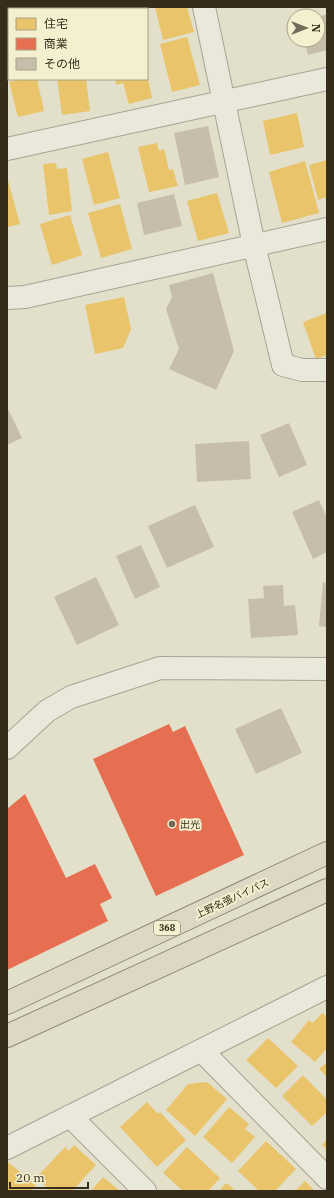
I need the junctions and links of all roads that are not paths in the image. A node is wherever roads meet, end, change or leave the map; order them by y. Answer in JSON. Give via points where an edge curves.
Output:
{"nodes":[{"id":1,"x":204,"y":7,"type":"edge"},
{"id":2,"x":327,"y":79,"type":"edge"},
{"id":3,"x":224,"y":101,"type":"junction"},
{"id":4,"x":7,"y":149,"type":"edge"},
{"id":5,"x":327,"y":229,"type":"edge"},
{"id":6,"x":254,"y":245,"type":"junction"},
{"id":7,"x":7,"y":298,"type":"edge"},
{"id":8,"x":327,"y":370,"type":"edge"},
{"id":9,"x":327,"y":668,"type":"edge"},
{"id":10,"x":7,"y":748,"type":"edge"},
{"id":11,"x":327,"y":853,"type":"edge"},
{"id":12,"x":327,"y":890,"type":"edge"},
{"id":13,"x":327,"y":988,"type":"edge"},
{"id":14,"x":7,"y":1003,"type":"edge"},
{"id":15,"x":7,"y":1036,"type":"edge"},
{"id":16,"x":202,"y":1051,"type":"junction"},
{"id":17,"x":70,"y":1116,"type":"junction"},
{"id":18,"x":7,"y":1148,"type":"edge"},
{"id":19,"x":327,"y":1178,"type":"edge"},
{"id":20,"x":144,"y":1191,"type":"edge"}],
"edges":[{"from":1,"to":3,"type":"street"},
{"from":2,"to":3,"type":"street"},
{"from":3,"to":4,"type":"street"},
{"from":3,"to":6,"type":"street"},
{"from":5,"to":6,"type":"street"},
{"from":6,"to":7,"type":"street","via":[[26,297]]},
{"from":6,"to":8,"type":"street","via":[[283,365],[302,370]]},
{"from":9,"to":10,"type":"street","via":[[160,668],[71,697],[47,711]]},
{"from":11,"to":14,"type":"highway","name":"上野名張バイパス","number":"368"},
{"from":12,"to":15,"type":"highway"},
{"from":13,"to":16,"type":"street"},
{"from":16,"to":17,"type":"street"},
{"from":16,"to":19,"type":"street"},
{"from":17,"to":18,"type":"street"},
{"from":17,"to":20,"type":"street"}]}
